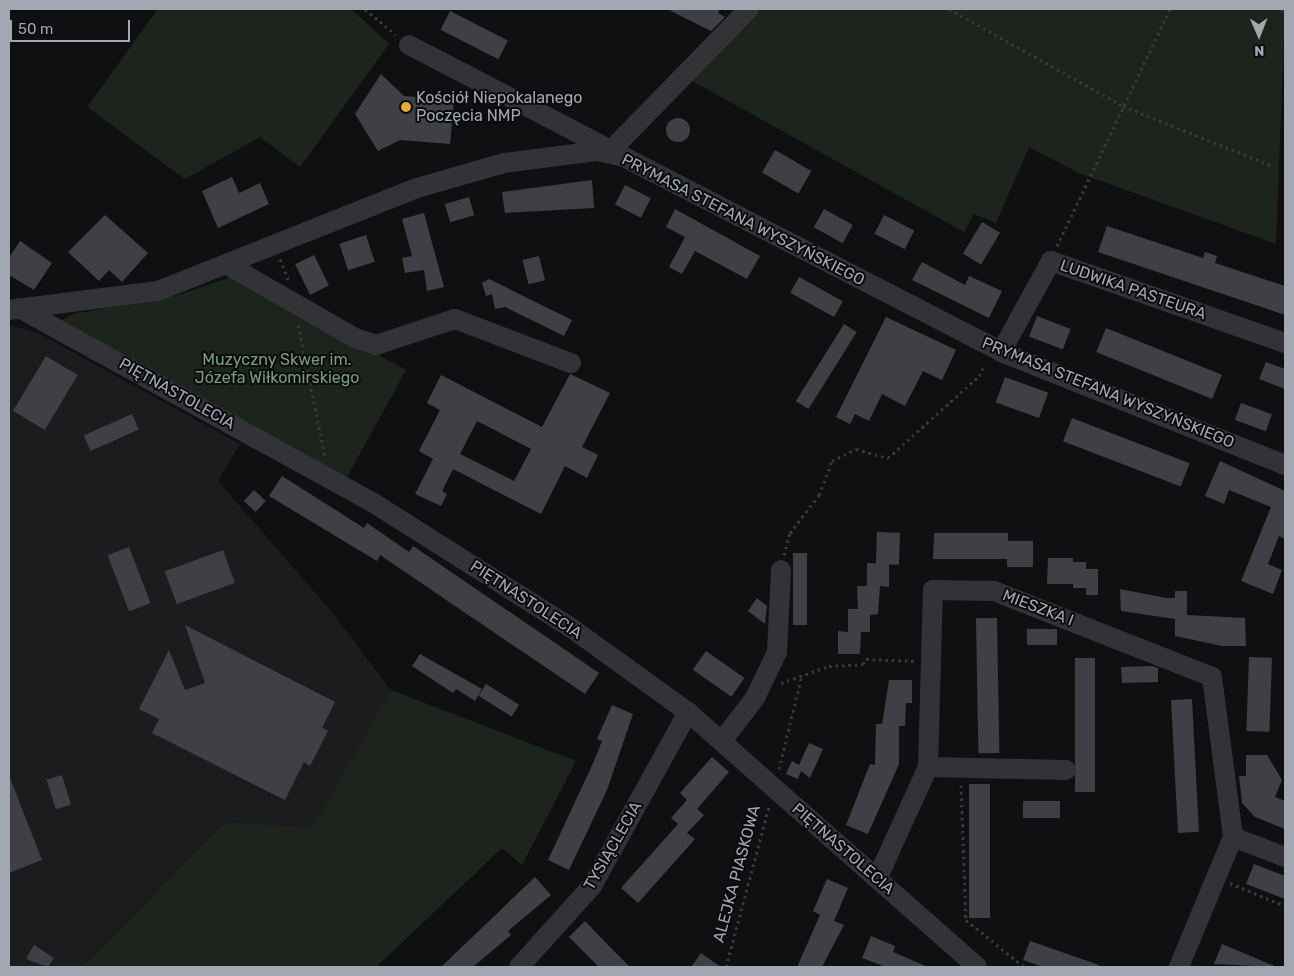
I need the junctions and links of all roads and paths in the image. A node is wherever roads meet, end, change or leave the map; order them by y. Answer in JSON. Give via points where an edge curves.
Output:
{"nodes":[{"id":1,"x":365,"y":9,"type":"edge"},
{"id":2,"x":749,"y":9,"type":"edge"},
{"id":3,"x":949,"y":9,"type":"edge"},
{"id":4,"x":1170,"y":9,"type":"edge"},
{"id":5,"x":1281,"y":9,"type":"edge"},
{"id":6,"x":1285,"y":11,"type":"edge"},
{"id":7,"x":408,"y":45,"type":"joint"},
{"id":8,"x":1123,"y":106,"type":"junction"},
{"id":9,"x":622,"y":149,"type":"junction"},
{"id":10,"x":1273,"y":166,"type":"dead end"},
{"id":11,"x":273,"y":244,"type":"junction"},
{"id":12,"x":1051,"y":261,"type":"junction"},
{"id":13,"x":228,"y":265,"type":"junction"},
{"id":14,"x":296,"y":305,"type":"junction"},
{"id":15,"x":12,"y":307,"type":"edge"},
{"id":16,"x":1285,"y":343,"type":"edge"},
{"id":17,"x":997,"y":350,"type":"junction"},
{"id":18,"x":571,"y":363,"type":"dead end"},
{"id":19,"x":1285,"y":465,"type":"edge"},
{"id":20,"x":330,"y":479,"type":"junction"},
{"id":21,"x":781,"y":570,"type":"joint"},
{"id":22,"x":930,"y":662,"type":"junction"},
{"id":23,"x":802,"y":676,"type":"junction"},
{"id":24,"x":758,"y":692,"type":"junction"},
{"id":25,"x":688,"y":712,"type":"junction"},
{"id":26,"x":722,"y":741,"type":"junction"},
{"id":27,"x":928,"y":767,"type":"junction"},
{"id":28,"x":1066,"y":770,"type":"dead end"},
{"id":29,"x":961,"y":782,"type":"dead end"},
{"id":30,"x":774,"y":788,"type":"junction"},
{"id":31,"x":969,"y":798,"type":"dead end"},
{"id":32,"x":962,"y":800,"type":"junction"},
{"id":33,"x":963,"y":831,"type":"junction"},
{"id":34,"x":970,"y":831,"type":"dead end"},
{"id":35,"x":1233,"y":837,"type":"junction"},
{"id":36,"x":1285,"y":857,"type":"edge"},
{"id":37,"x":964,"y":864,"type":"junction"},
{"id":38,"x":971,"y":864,"type":"dead end"},
{"id":39,"x":877,"y":879,"type":"junction"},
{"id":40,"x":1222,"y":880,"type":"dead end"},
{"id":41,"x":1265,"y":891,"type":"dead end"},
{"id":42,"x":965,"y":895,"type":"junction"},
{"id":43,"x":971,"y":895,"type":"dead end"},
{"id":44,"x":1262,"y":896,"type":"junction"},
{"id":45,"x":1285,"y":906,"type":"edge"},
{"id":46,"x":520,"y":967,"type":"edge"},
{"id":47,"x":726,"y":967,"type":"edge"},
{"id":48,"x":977,"y":967,"type":"edge"},
{"id":49,"x":1024,"y":967,"type":"edge"},
{"id":50,"x":1178,"y":967,"type":"edge"}],
"edges":[{"from":1,"to":7,"type":"path"},
{"from":2,"to":9,"type":"street"},
{"from":3,"to":8,"type":"path"},
{"from":4,"to":8,"type":"path"},
{"from":5,"to":6,"type":"path"},
{"from":7,"to":9,"type":"street"},
{"from":8,"to":10,"type":"path"},
{"from":8,"to":12,"type":"path"},
{"from":9,"to":11,"type":"street","name":"PRYMASA STEFANA WYSZYŃSKIEGO","via":[[565,152],[504,164],[417,188]]},
{"from":9,"to":17,"type":"street","name":"PRYMASA STEFANA WYSZYŃSKIEGO"},
{"from":11,"to":13,"type":"street","name":"PRYMASA STEFANA WYSZYŃSKIEGO"},
{"from":11,"to":14,"type":"path"},
{"from":12,"to":16,"type":"street","name":"LUDWIKA PASTEURA"},
{"from":12,"to":17,"type":"street","name":"LUDWIKA PASTEURA"},
{"from":13,"to":14,"type":"street"},
{"from":13,"to":15,"type":"street","name":"PRYMASA STEFANA WYSZYŃSKIEGO","via":[[158,291]]},
{"from":14,"to":18,"type":"street","via":[[355,338],[376,345],[455,319]]},
{"from":14,"to":20,"type":"path"},
{"from":15,"to":20,"type":"street","name":"PIĘTNASTOLECIA"},
{"from":17,"to":19,"type":"street","name":"PRYMASA STEFANA WYSZYŃSKIEGO"},
{"from":17,"to":21,"type":"path","via":[[979,376],[888,458],[856,449],[832,461],[819,495],[790,533]]},
{"from":20,"to":25,"type":"street","name":"PIĘTNASTOLECIA","via":[[570,627]]},
{"from":21,"to":24,"type":"street","via":[[777,652]]},
{"from":22,"to":23,"type":"path","via":[[866,659],[863,664],[829,666]]},
{"from":22,"to":27,"type":"street","name":"MIESZKA I"},
{"from":22,"to":35,"type":"street","name":"MIESZKA I","via":[[933,590],[994,591],[1212,677]]},
{"from":23,"to":24,"type":"path"},
{"from":23,"to":30,"type":"path","name":"ALEJKA PIASKOWA"},
{"from":24,"to":26,"type":"street"},
{"from":25,"to":26,"type":"street","name":"PIĘTNASTOLECIA"},
{"from":25,"to":46,"type":"street","name":"TYSIĄCLECIA","via":[[592,886]]},
{"from":26,"to":30,"type":"street","name":"PIĘTNASTOLECIA"},
{"from":27,"to":28,"type":"street"},
{"from":27,"to":39,"type":"street","name":"MIESZKA I"},
{"from":29,"to":32,"type":"path"},
{"from":30,"to":39,"type":"street","name":"PIĘTNASTOLECIA"},
{"from":30,"to":47,"type":"path","name":"ALEJKA PIASKOWA"},
{"from":31,"to":32,"type":"path"},
{"from":32,"to":33,"type":"path"},
{"from":33,"to":34,"type":"path"},
{"from":33,"to":37,"type":"path"},
{"from":35,"to":36,"type":"street"},
{"from":35,"to":50,"type":"street"},
{"from":37,"to":38,"type":"path"},
{"from":37,"to":42,"type":"path"},
{"from":39,"to":48,"type":"street","name":"PIĘTNASTOLECIA"},
{"from":40,"to":44,"type":"path"},
{"from":41,"to":44,"type":"path"},
{"from":42,"to":43,"type":"path"},
{"from":42,"to":49,"type":"path","via":[[966,920]]},
{"from":44,"to":45,"type":"path"}]}
